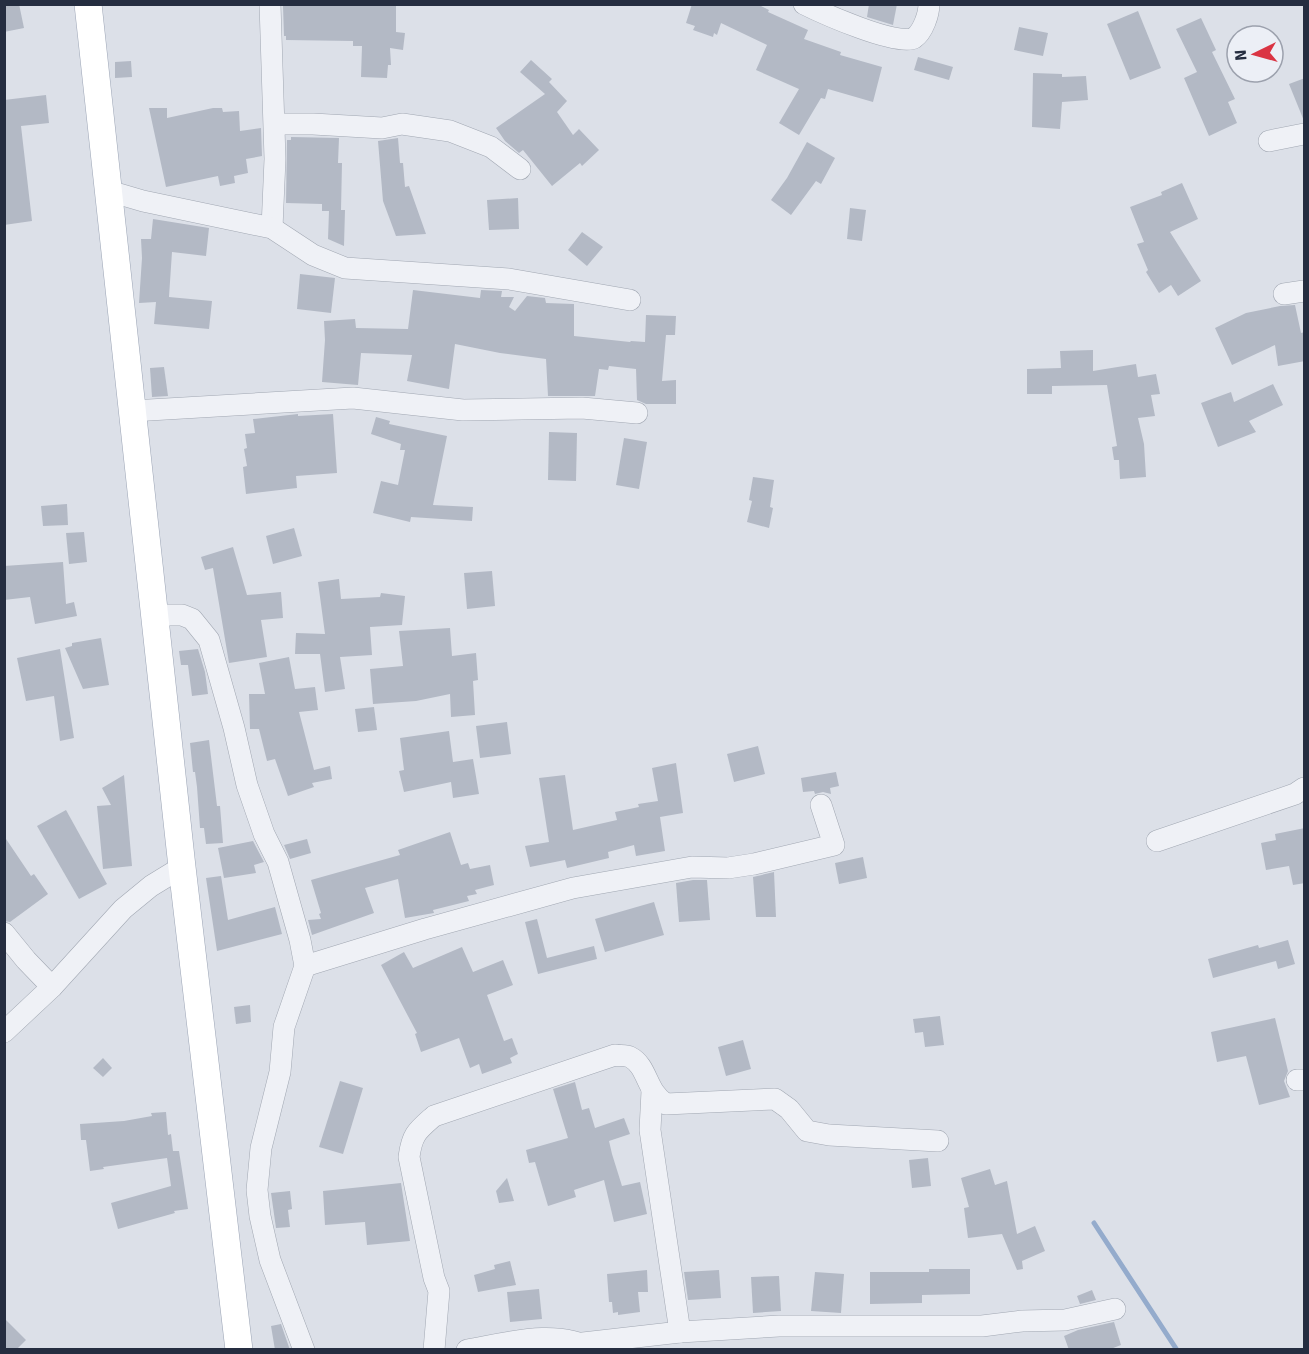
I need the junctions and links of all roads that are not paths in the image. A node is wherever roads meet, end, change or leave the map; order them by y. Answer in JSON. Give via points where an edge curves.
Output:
{"nodes":[{"id":1,"x":88,"y":4,"type":"edge"},
{"id":2,"x":270,"y":4,"type":"edge"},
{"id":3,"x":804,"y":4,"type":"edge"},
{"id":4,"x":929,"y":4,"type":"edge"},
{"id":5,"x":275,"y":124,"type":"junction"},
{"id":6,"x":1305,"y":134,"type":"edge"},
{"id":7,"x":1269,"y":141,"type":"dead end"},
{"id":8,"x":520,"y":169,"type":"dead end"},
{"id":9,"x":109,"y":191,"type":"junction"},
{"id":10,"x":272,"y":228,"type":"junction"},
{"id":11,"x":630,"y":300,"type":"dead end"},
{"id":12,"x":132,"y":411,"type":"junction"},
{"id":13,"x":637,"y":413,"type":"dead end"},
{"id":14,"x":156,"y":615,"type":"junction"},
{"id":15,"x":1305,"y":789,"type":"edge"},
{"id":16,"x":821,"y":806,"type":"dead end"},
{"id":17,"x":1157,"y":841,"type":"dead end"},
{"id":18,"x":182,"y":867,"type":"junction"},
{"id":19,"x":4,"y":933,"type":"edge"},
{"id":20,"x":305,"y":966,"type":"junction"},
{"id":21,"x":52,"y":987,"type":"junction"},
{"id":22,"x":4,"y":1032,"type":"edge"},
{"id":23,"x":652,"y":1091,"type":"junction"},
{"id":24,"x":938,"y":1141,"type":"dead end"},
{"id":25,"x":1115,"y":1309,"type":"dead end"},
{"id":26,"x":680,"y":1332,"type":"junction"},
{"id":27,"x":589,"y":1346,"type":"edge"},
{"id":28,"x":239,"y":1350,"type":"edge"},
{"id":29,"x":304,"y":1350,"type":"edge"},
{"id":30,"x":434,"y":1350,"type":"edge"},
{"id":31,"x":467,"y":1350,"type":"edge"}],
"edges":[{"from":1,"to":9,"type":"main road"},
{"from":2,"to":5,"type":"street"},
{"from":3,"to":4,"type":"street","via":[[843,22],[909,39],[917,35]]},
{"from":5,"to":8,"type":"street","via":[[382,128],[402,124],[450,131],[491,147]]},
{"from":5,"to":10,"type":"street"},
{"from":6,"to":7,"type":"street"},
{"from":9,"to":10,"type":"street"},
{"from":9,"to":12,"type":"main road"},
{"from":10,"to":11,"type":"street","via":[[314,255],[345,267],[509,279]]},
{"from":12,"to":13,"type":"street","via":[[352,398],[463,410],[582,408]]},
{"from":12,"to":14,"type":"main road"},
{"from":14,"to":18,"type":"main road"},
{"from":14,"to":20,"type":"street","via":[[192,619],[209,640],[246,784],[278,862]]},
{"from":15,"to":17,"type":"street"},
{"from":16,"to":20,"type":"street","via":[[834,845],[754,864],[692,867],[573,888]]},
{"from":18,"to":21,"type":"street","via":[[123,909]]},
{"from":18,"to":28,"type":"main road"},
{"from":19,"to":21,"type":"street"},
{"from":20,"to":29,"type":"street","via":[[284,1027],[280,1072],[261,1148],[257,1190],[270,1260]]},
{"from":21,"to":22,"type":"street"},
{"from":23,"to":24,"type":"street","via":[[666,1104],[775,1099],[807,1131]]},
{"from":23,"to":26,"type":"street","via":[[650,1130]]},
{"from":23,"to":30,"type":"street","via":[[641,1067],[630,1057],[615,1055],[434,1116],[416,1131],[409,1157],[439,1291]]},
{"from":25,"to":26,"type":"street","via":[[1065,1320],[982,1326],[779,1326]]},
{"from":26,"to":27,"type":"street"},
{"from":27,"to":31,"type":"street","via":[[562,1339],[533,1339]]}]}
